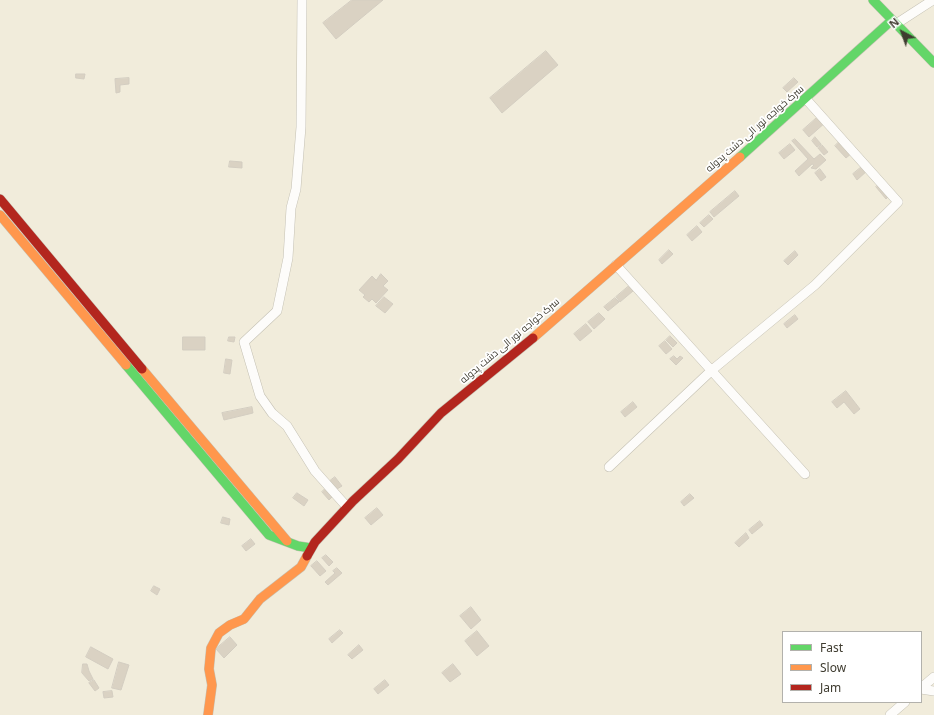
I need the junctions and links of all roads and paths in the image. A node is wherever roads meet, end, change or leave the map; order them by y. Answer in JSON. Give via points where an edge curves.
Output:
{"nodes":[{"id":1,"x":302,"y":0,"type":"edge"},
{"id":2,"x":873,"y":0,"type":"edge"},
{"id":3,"x":933,"y":0,"type":"edge"},
{"id":4,"x":894,"y":22,"type":"junction"},
{"id":5,"x":934,"y":63,"type":"edge"},
{"id":6,"x":806,"y":99,"type":"junction"},
{"id":7,"x":0,"y":199,"type":"edge"},
{"id":8,"x":0,"y":215,"type":"edge"},
{"id":9,"x":616,"y":265,"type":"junction"},
{"id":10,"x":712,"y":370,"type":"junction"},
{"id":11,"x":609,"y":467,"type":"dead end"},
{"id":12,"x":805,"y":474,"type":"dead end"},
{"id":13,"x":347,"y":507,"type":"junction"},
{"id":14,"x":287,"y":541,"type":"junction"},
{"id":15,"x":311,"y":548,"type":"junction"},
{"id":16,"x":934,"y":676,"type":"edge"},
{"id":17,"x":922,"y":688,"type":"edge"},
{"id":18,"x":922,"y":689,"type":"edge"},
{"id":19,"x":934,"y":691,"type":"edge"},
{"id":20,"x":904,"y":703,"type":"edge"},
{"id":21,"x":208,"y":715,"type":"edge"},
{"id":22,"x":890,"y":715,"type":"edge"}],
"edges":[{"from":1,"to":13,"type":"street","via":[[301,134],[296,188],[291,208],[288,258],[277,311],[244,342],[260,396],[287,426],[315,472]]},
{"from":2,"to":4,"type":"main road"},
{"from":3,"to":4,"type":"street"},
{"from":4,"to":5,"type":"main road"},
{"from":4,"to":6,"type":"main road","name":"سرک خواجه نور الی دشت پدوله"},
{"from":6,"to":9,"type":"main road","name":"سرک خواجه نور الی دشت پدوله"},
{"from":6,"to":10,"type":"street","via":[[898,202],[815,285]]},
{"from":7,"to":14,"type":"main road"},
{"from":8,"to":14,"type":"main road","via":[[269,535]]},
{"from":9,"to":10,"type":"street"},
{"from":9,"to":13,"type":"main road","name":"سرک خواجه نور الی دشت پدوله","via":[[539,333],[441,413],[398,460]]},
{"from":10,"to":11,"type":"street"},
{"from":10,"to":12,"type":"street"},
{"from":13,"to":15,"type":"main road","name":"سرک خواجه نور الی دشت پدوله"},
{"from":14,"to":15,"type":"main road"},
{"from":15,"to":21,"type":"main road","name":"سرک خواجه نور الی دشت پدوله","via":[[301,567],[260,599],[244,619],[219,633],[211,648],[209,669],[212,685]]},
{"from":16,"to":17,"type":"street"},
{"from":18,"to":19,"type":"street"},
{"from":20,"to":22,"type":"street"}]}
